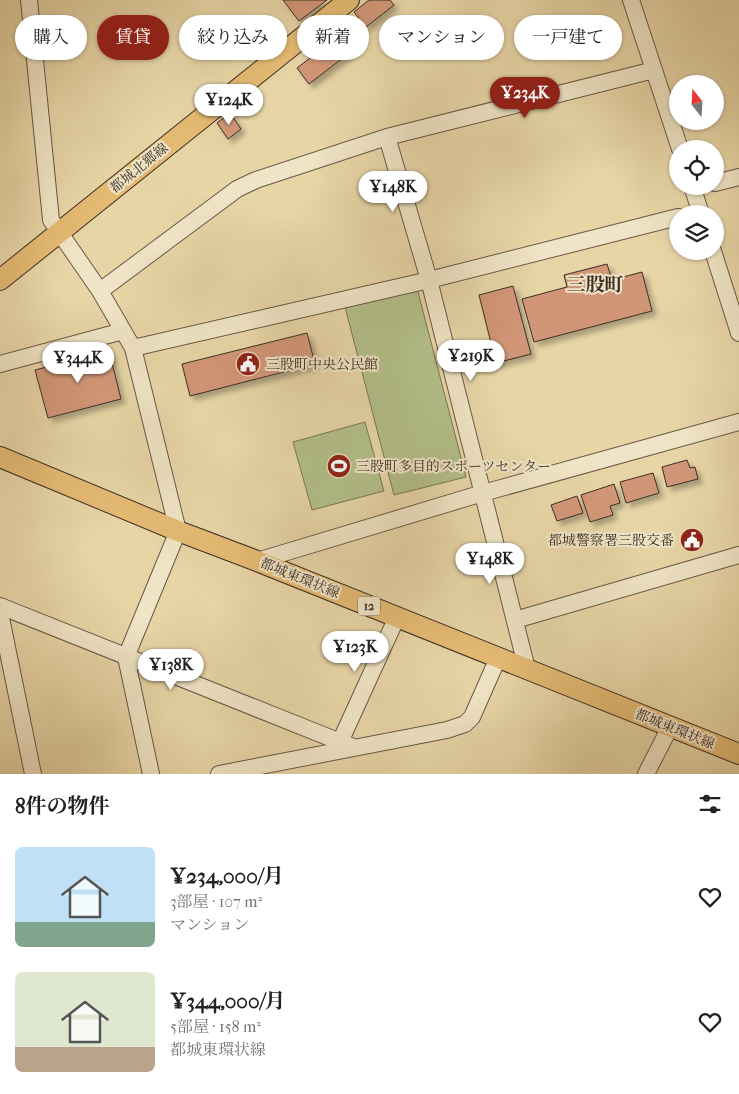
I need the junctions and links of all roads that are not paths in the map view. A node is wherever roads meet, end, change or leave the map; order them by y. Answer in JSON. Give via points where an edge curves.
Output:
{"nodes":[{"id":1,"x":29,"y":0,"type":"edge"},
{"id":2,"x":349,"y":0,"type":"edge"},
{"id":3,"x":632,"y":0,"type":"edge"},
{"id":4,"x":654,"y":70,"type":"junction"},
{"id":5,"x":387,"y":138,"type":"junction"},
{"id":6,"x":677,"y":140,"type":"edge"},
{"id":7,"x":739,"y":177,"type":"edge"},
{"id":8,"x":724,"y":181,"type":"edge"},
{"id":9,"x":669,"y":219,"type":"edge"},
{"id":10,"x":60,"y":232,"type":"junction"},
{"id":11,"x":716,"y":260,"type":"edge"},
{"id":12,"x":0,"y":280,"type":"edge"},
{"id":13,"x":429,"y":280,"type":"junction"},
{"id":14,"x":100,"y":291,"type":"junction"},
{"id":15,"x":123,"y":330,"type":"junction"},
{"id":16,"x":739,"y":333,"type":"edge"},
{"id":17,"x":134,"y":348,"type":"junction"},
{"id":18,"x":0,"y":364,"type":"edge"},
{"id":19,"x":739,"y":422,"type":"edge"},
{"id":20,"x":0,"y":457,"type":"edge"},
{"id":21,"x":482,"y":493,"type":"junction"},
{"id":22,"x":178,"y":531,"type":"junction"},
{"id":23,"x":739,"y":556,"type":"edge"},
{"id":24,"x":257,"y":561,"type":"junction"},
{"id":25,"x":0,"y":606,"type":"edge"},
{"id":26,"x":0,"y":613,"type":"edge"},
{"id":27,"x":397,"y":617,"type":"junction"},
{"id":28,"x":515,"y":620,"type":"junction"},
{"id":29,"x":126,"y":657,"type":"junction"},
{"id":30,"x":498,"y":658,"type":"junction"},
{"id":31,"x":527,"y":669,"type":"junction"},
{"id":32,"x":670,"y":727,"type":"junction"},
{"id":33,"x":347,"y":745,"type":"junction"},
{"id":34,"x":739,"y":754,"type":"edge"},
{"id":35,"x":33,"y":774,"type":"edge"},
{"id":36,"x":151,"y":774,"type":"edge"},
{"id":37,"x":220,"y":774,"type":"edge"},
{"id":38,"x":646,"y":774,"type":"edge"}],
"edges":[{"from":1,"to":10,"type":"street","via":[[51,220]]},
{"from":2,"to":10,"type":"main road","name":"都城北郷線"},
{"from":3,"to":4,"type":"street"},
{"from":4,"to":5,"type":"street"},
{"from":4,"to":6,"type":"street"},
{"from":5,"to":13,"type":"street"},
{"from":5,"to":14,"type":"street","via":[[237,189]]},
{"from":7,"to":8,"type":"street"},
{"from":9,"to":13,"type":"street"},
{"from":10,"to":12,"type":"main road","name":"都城北郷線"},
{"from":10,"to":14,"type":"street"},
{"from":11,"to":16,"type":"street"},
{"from":13,"to":17,"type":"street"},
{"from":13,"to":21,"type":"street"},
{"from":14,"to":15,"type":"street"},
{"from":15,"to":17,"type":"street"},
{"from":15,"to":18,"type":"street"},
{"from":17,"to":22,"type":"street"},
{"from":19,"to":21,"type":"street"},
{"from":20,"to":22,"type":"main road","name":"都城東環状線","number":"12"},
{"from":21,"to":24,"type":"street"},
{"from":21,"to":28,"type":"street"},
{"from":22,"to":24,"type":"main road","name":"都城東環状線","number":"12"},
{"from":22,"to":29,"type":"street"},
{"from":23,"to":28,"type":"street"},
{"from":24,"to":27,"type":"main road","name":"都城東環状線","number":"12"},
{"from":25,"to":29,"type":"street"},
{"from":26,"to":35,"type":"street"},
{"from":27,"to":30,"type":"main road","name":"都城東環状線","number":"12"},
{"from":27,"to":33,"type":"street"},
{"from":28,"to":31,"type":"street"},
{"from":29,"to":33,"type":"street"},
{"from":29,"to":36,"type":"street"},
{"from":30,"to":31,"type":"main road","name":"都城東環状線","number":"12"},
{"from":30,"to":33,"type":"street","via":[[472,717],[465,724],[447,730]]},
{"from":31,"to":32,"type":"main road","name":"都城東環状線","number":"12"},
{"from":32,"to":34,"type":"main road","name":"都城東環状線","number":"12"},
{"from":32,"to":38,"type":"street"},
{"from":33,"to":37,"type":"street"}]}
